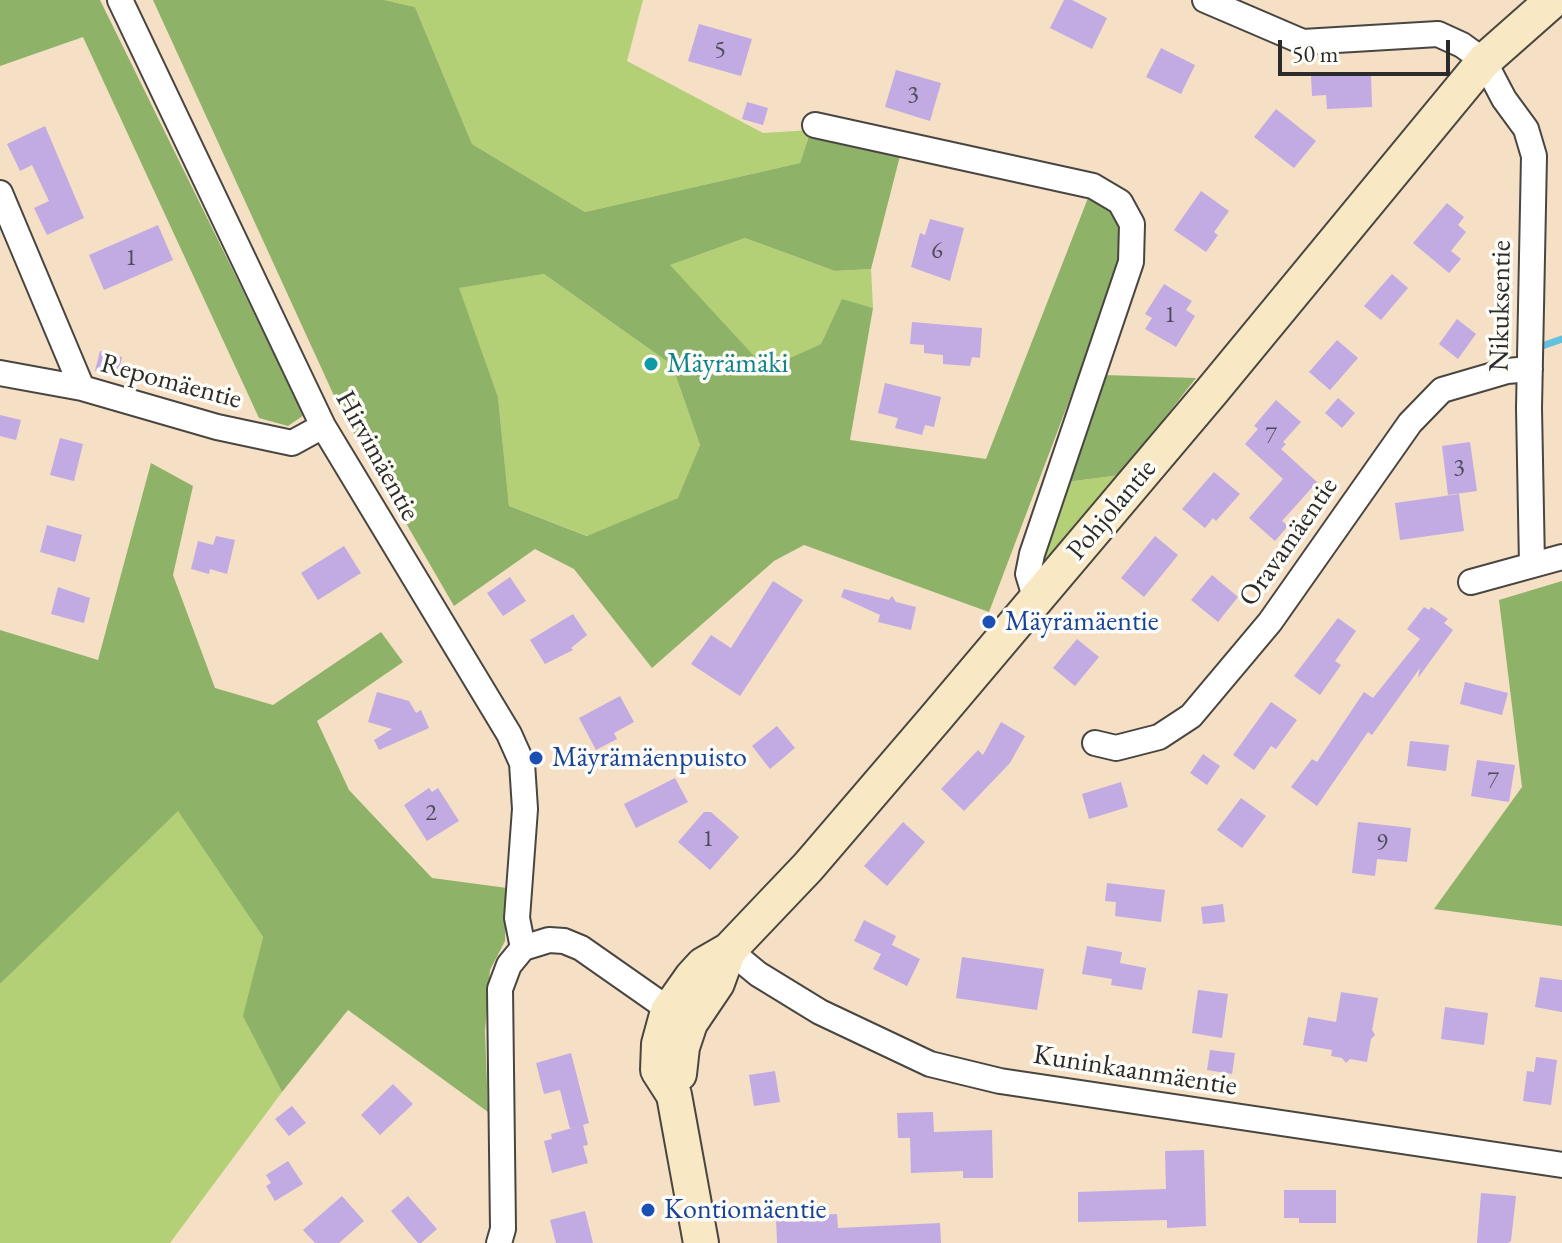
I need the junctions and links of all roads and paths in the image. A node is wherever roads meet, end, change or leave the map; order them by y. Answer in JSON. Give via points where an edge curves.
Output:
{"nodes":[{"id":1,"x":120,"y":0,"type":"edge"},
{"id":2,"x":1205,"y":0,"type":"edge"},
{"id":3,"x":1553,"y":0,"type":"edge"},
{"id":4,"x":1484,"y":61,"type":"junction"},
{"id":5,"x":815,"y":125,"type":"dead end"},
{"id":6,"x":0,"y":193,"type":"edge"},
{"id":7,"x":1530,"y":369,"type":"junction"},
{"id":8,"x":0,"y":373,"type":"edge"},
{"id":9,"x":82,"y":388,"type":"junction"},
{"id":10,"x":323,"y":426,"type":"junction"},
{"id":11,"x":1562,"y":557,"type":"edge"},
{"id":12,"x":1532,"y":565,"type":"junction"},
{"id":13,"x":1471,"y":582,"type":"dead end"},
{"id":14,"x":1036,"y":600,"type":"junction"},
{"id":15,"x":1095,"y":743,"type":"dead end"},
{"id":16,"x":523,"y":948,"type":"junction"},
{"id":17,"x":729,"y":950,"type":"junction"},
{"id":18,"x":679,"y":1017,"type":"junction"},
{"id":19,"x":1562,"y":1165,"type":"edge"},
{"id":20,"x":499,"y":1243,"type":"edge"},
{"id":21,"x":701,"y":1243,"type":"edge"}],
"edges":[{"from":1,"to":10,"type":"street","name":"Hirvimäentie"},
{"from":2,"to":4,"type":"street","via":[[1303,42],[1438,34]]},
{"from":3,"to":4,"type":"street","name":"Pohjolantie"},
{"from":4,"to":7,"type":"street","name":"Nikuksentie","via":[[1526,129],[1534,156]]},
{"from":4,"to":14,"type":"street","name":"Pohjolantie"},
{"from":5,"to":14,"type":"street","via":[[1093,186],[1120,202],[1132,224],[1131,262],[1032,554],[1028,574]]},
{"from":6,"to":9,"type":"street"},
{"from":7,"to":12,"type":"street","name":"Nikuksentie"},
{"from":7,"to":15,"type":"street","name":"Oravamäentie","via":[[1442,390],[1428,402],[1270,622],[1191,716],[1159,737],[1116,748]]},
{"from":8,"to":9,"type":"street","name":"Repomäentie"},
{"from":9,"to":10,"type":"street","name":"Repomäentie","via":[[292,443]]},
{"from":10,"to":16,"type":"street","name":"Hirvimäentie","via":[[522,763],[525,809],[517,918]]},
{"from":11,"to":12,"type":"street"},
{"from":12,"to":13,"type":"street"},
{"from":14,"to":17,"type":"street","name":"Pohjolantie","via":[[818,855]]},
{"from":16,"to":18,"type":"street","via":[[549,940],[581,948]]},
{"from":16,"to":20,"type":"street","via":[[500,989]]},
{"from":17,"to":18,"type":"street","name":"Pohjolantie","via":[[717,983]]},
{"from":17,"to":19,"type":"street","name":"Kuninkaanmäentie","via":[[820,1012],[930,1064],[1000,1081]]},
{"from":18,"to":21,"type":"street","name":"Pohjolantie","via":[[682,1047],[674,1095]]}]}
